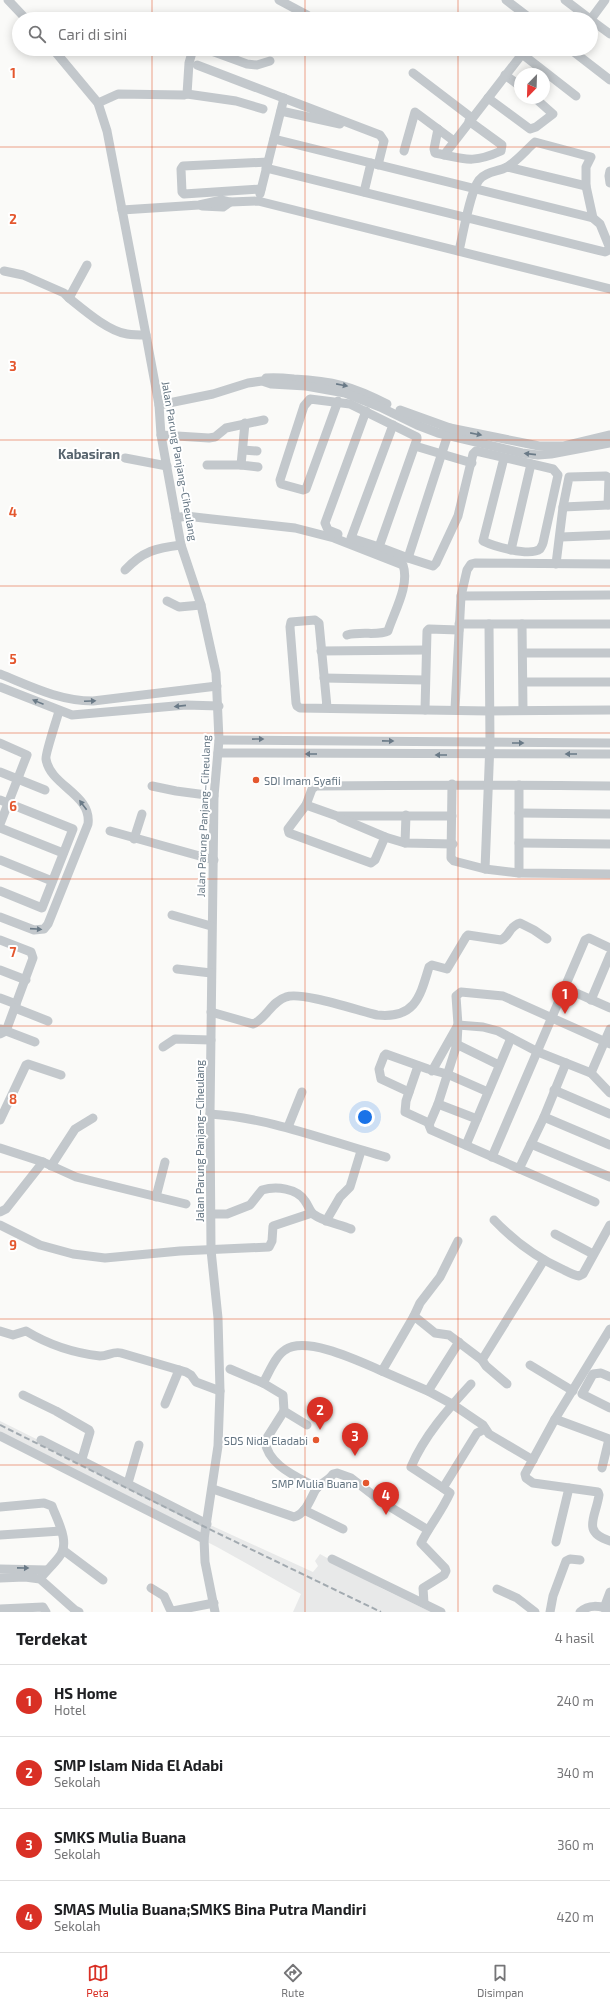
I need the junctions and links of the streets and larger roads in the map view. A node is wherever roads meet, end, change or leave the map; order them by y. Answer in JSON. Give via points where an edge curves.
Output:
{"nodes":[{"id":1,"x":8,"y":0,"type":"edge"},
{"id":2,"x":279,"y":0,"type":"edge"},
{"id":3,"x":506,"y":0,"type":"edge"},
{"id":4,"x":605,"y":0,"type":"edge"},
{"id":5,"x":568,"y":1,"type":"edge"},
{"id":6,"x":19,"y":12,"type":"edge"},
{"id":7,"x":301,"y":12,"type":"edge"},
{"id":8,"x":522,"y":12,"type":"edge"},
{"id":9,"x":582,"y":12,"type":"edge"},
{"id":10,"x":596,"y":12,"type":"edge"},
{"id":11,"x":598,"y":25,"type":"edge"},
{"id":12,"x":610,"y":34,"type":"edge"},
{"id":13,"x":59,"y":56,"type":"edge"},
{"id":14,"x":191,"y":56,"type":"edge"},
{"id":15,"x":225,"y":56,"type":"edge"},
{"id":16,"x":521,"y":56,"type":"edge"},
{"id":17,"x":529,"y":56,"type":"edge"},
{"id":18,"x":579,"y":56,"type":"edge"},
{"id":19,"x":270,"y":61,"type":"dead end"},
{"id":20,"x":197,"y":65,"type":"dead end"},
{"id":21,"x":413,"y":73,"type":"dead end"},
{"id":22,"x":505,"y":75,"type":"junction"},
{"id":23,"x":610,"y":80,"type":"edge"},
{"id":24,"x":514,"y":82,"type":"edge"},
{"id":25,"x":187,"y":94,"type":"junction"},
{"id":26,"x":576,"y":96,"type":"dead end"},
{"id":27,"x":284,"y":98,"type":"junction"},
{"id":28,"x":488,"y":98,"type":"junction"},
{"id":29,"x":98,"y":103,"type":"junction"},
{"id":30,"x":542,"y":104,"type":"edge"},
{"id":31,"x":263,"y":109,"type":"dead end"},
{"id":32,"x":281,"y":111,"type":"junction"},
{"id":33,"x":471,"y":120,"type":"junction"},
{"id":34,"x":438,"y":129,"type":"junction"},
{"id":35,"x":371,"y":131,"type":"junction"},
{"id":36,"x":274,"y":139,"type":"junction"},
{"id":37,"x":454,"y":141,"type":"junction"},
{"id":38,"x":404,"y":151,"type":"dead end"},
{"id":39,"x":444,"y":155,"type":"junction"},
{"id":40,"x":375,"y":164,"type":"junction"},
{"id":41,"x":267,"y":165,"type":"junction"},
{"id":42,"x":507,"y":167,"type":"junction"},
{"id":43,"x":610,"y":171,"type":"edge"},
{"id":44,"x":610,"y":183,"type":"edge"},
{"id":45,"x":586,"y":186,"type":"junction"},
{"id":46,"x":261,"y":189,"type":"junction"},
{"id":47,"x":474,"y":189,"type":"junction"},
{"id":48,"x":364,"y":192,"type":"junction"},
{"id":49,"x":258,"y":201,"type":"junction"},
{"id":50,"x":122,"y":210,"type":"junction"},
{"id":51,"x":467,"y":218,"type":"junction"},
{"id":52,"x":593,"y":218,"type":"junction"},
{"id":53,"x":459,"y":251,"type":"junction"},
{"id":54,"x":86,"y":265,"type":"dead end"},
{"id":55,"x":4,"y":271,"type":"dead end"},
{"id":56,"x":610,"y":289,"type":"edge"},
{"id":57,"x":69,"y":298,"type":"junction"},
{"id":58,"x":146,"y":335,"type":"junction"},
{"id":59,"x":338,"y":401,"type":"junction"},
{"id":60,"x":159,"y":405,"type":"junction"},
{"id":61,"x":366,"y":411,"type":"junction"},
{"id":62,"x":264,"y":420,"type":"dead end"},
{"id":63,"x":245,"y":423,"type":"junction"},
{"id":64,"x":393,"y":425,"type":"junction"},
{"id":65,"x":449,"y":432,"type":"junction"},
{"id":66,"x":161,"y":435,"type":"junction"},
{"id":67,"x":610,"y":435,"type":"edge"},
{"id":68,"x":610,"y":443,"type":"edge"},
{"id":69,"x":415,"y":446,"type":"junction"},
{"id":70,"x":243,"y":450,"type":"junction"},
{"id":71,"x":257,"y":451,"type":"dead end"},
{"id":72,"x":443,"y":454,"type":"junction"},
{"id":73,"x":125,"y":458,"type":"dead end"},
{"id":74,"x":504,"y":458,"type":"junction"},
{"id":75,"x":472,"y":463,"type":"junction"},
{"id":76,"x":531,"y":464,"type":"junction"},
{"id":77,"x":207,"y":465,"type":"dead end"},
{"id":78,"x":241,"y":465,"type":"junction"},
{"id":79,"x":167,"y":466,"type":"junction"},
{"id":80,"x":258,"y":467,"type":"dead end"},
{"id":81,"x":609,"y":505,"type":"edge"},
{"id":82,"x":563,"y":507,"type":"junction"},
{"id":83,"x":176,"y":518,"type":"junction"},
{"id":84,"x":610,"y":535,"type":"edge"},
{"id":85,"x":560,"y":537,"type":"junction"},
{"id":86,"x":351,"y":538,"type":"junction"},
{"id":87,"x":181,"y":545,"type":"junction"},
{"id":88,"x":379,"y":547,"type":"junction"},
{"id":89,"x":512,"y":550,"type":"junction"},
{"id":90,"x":408,"y":558,"type":"junction"},
{"id":91,"x":556,"y":564,"type":"junction"},
{"id":92,"x":610,"y":564,"type":"edge"},
{"id":93,"x":125,"y":570,"type":"dead end"},
{"id":94,"x":610,"y":595,"type":"edge"},
{"id":95,"x":461,"y":596,"type":"junction"},
{"id":96,"x":167,"y":601,"type":"dead end"},
{"id":97,"x":201,"y":605,"type":"junction"},
{"id":98,"x":489,"y":624,"type":"junction"},
{"id":99,"x":522,"y":624,"type":"junction"},
{"id":100,"x":610,"y":624,"type":"edge"},
{"id":101,"x":459,"y":627,"type":"junction"},
{"id":102,"x":347,"y":635,"type":"dead end"},
{"id":103,"x":426,"y":650,"type":"junction"},
{"id":104,"x":322,"y":651,"type":"junction"},
{"id":105,"x":524,"y":653,"type":"junction"},
{"id":106,"x":610,"y":653,"type":"edge"},
{"id":107,"x":0,"y":674,"type":"edge"},
{"id":108,"x":324,"y":678,"type":"junction"},
{"id":109,"x":425,"y":680,"type":"junction"},
{"id":110,"x":524,"y":682,"type":"junction"},
{"id":111,"x":610,"y":682,"type":"edge"},
{"id":112,"x":217,"y":686,"type":"junction"},
{"id":113,"x":0,"y":687,"type":"edge"},
{"id":114,"x":219,"y":706,"type":"junction"},
{"id":115,"x":327,"y":708,"type":"junction"},
{"id":116,"x":425,"y":710,"type":"junction"},
{"id":117,"x":455,"y":710,"type":"junction"},
{"id":118,"x":523,"y":710,"type":"junction"},
{"id":119,"x":610,"y":710,"type":"edge"},
{"id":120,"x":59,"y":711,"type":"junction"},
{"id":121,"x":489,"y":711,"type":"junction"},
{"id":122,"x":219,"y":740,"type":"junction"},
{"id":123,"x":0,"y":743,"type":"edge"},
{"id":124,"x":490,"y":743,"type":"junction"},
{"id":125,"x":610,"y":743,"type":"edge"},
{"id":126,"x":218,"y":753,"type":"junction"},
{"id":127,"x":610,"y":754,"type":"edge"},
{"id":128,"x":490,"y":755,"type":"junction"},
{"id":129,"x":0,"y":772,"type":"edge"},
{"id":130,"x":18,"y":779,"type":"junction"},
{"id":131,"x":452,"y":784,"type":"junction"},
{"id":132,"x":519,"y":785,"type":"junction"},
{"id":133,"x":152,"y":786,"type":"dead end"},
{"id":134,"x":489,"y":786,"type":"junction"},
{"id":135,"x":610,"y":786,"type":"edge"},
{"id":136,"x":45,"y":790,"type":"dead end"},
{"id":137,"x":214,"y":796,"type":"junction"},
{"id":138,"x":4,"y":801,"type":"edge"},
{"id":139,"x":306,"y":805,"type":"junction"},
{"id":140,"x":519,"y":813,"type":"junction"},
{"id":141,"x":142,"y":814,"type":"dead end"},
{"id":142,"x":610,"y":814,"type":"edge"},
{"id":143,"x":406,"y":815,"type":"junction"},
{"id":144,"x":337,"y":816,"type":"junction"},
{"id":145,"x":452,"y":816,"type":"junction"},
{"id":146,"x":0,"y":824,"type":"edge"},
{"id":147,"x":0,"y":828,"type":"edge"},
{"id":148,"x":110,"y":831,"type":"dead end"},
{"id":149,"x":385,"y":837,"type":"junction"},
{"id":150,"x":134,"y":839,"type":"junction"},
{"id":151,"x":405,"y":843,"type":"junction"},
{"id":152,"x":519,"y":843,"type":"junction"},
{"id":153,"x":453,"y":844,"type":"junction"},
{"id":154,"x":610,"y":844,"type":"edge"},
{"id":155,"x":63,"y":854,"type":"junction"},
{"id":156,"x":0,"y":860,"type":"edge"},
{"id":157,"x":214,"y":860,"type":"junction"},
{"id":158,"x":485,"y":869,"type":"junction"},
{"id":159,"x":519,"y":873,"type":"junction"},
{"id":160,"x":610,"y":874,"type":"edge"},
{"id":161,"x":52,"y":881,"type":"junction"},
{"id":162,"x":0,"y":891,"type":"edge"},
{"id":163,"x":172,"y":915,"type":"dead end"},
{"id":164,"x":0,"y":916,"type":"edge"},
{"id":165,"x":211,"y":926,"type":"junction"},
{"id":166,"x":547,"y":939,"type":"dead end"},
{"id":167,"x":0,"y":940,"type":"edge"},
{"id":168,"x":610,"y":948,"type":"edge"},
{"id":169,"x":610,"y":955,"type":"edge"},
{"id":170,"x":177,"y":969,"type":"dead end"},
{"id":171,"x":0,"y":970,"type":"edge"},
{"id":172,"x":211,"y":974,"type":"junction"},
{"id":173,"x":26,"y":980,"type":"junction"},
{"id":174,"x":565,"y":988,"type":"junction"},
{"id":175,"x":0,"y":998,"type":"edge"},
{"id":176,"x":591,"y":1000,"type":"junction"},
{"id":177,"x":15,"y":1006,"type":"junction"},
{"id":178,"x":610,"y":1008,"type":"edge"},
{"id":179,"x":211,"y":1012,"type":"junction"},
{"id":180,"x":551,"y":1018,"type":"junction"},
{"id":181,"x":48,"y":1021,"type":"dead end"},
{"id":182,"x":458,"y":1025,"type":"junction"},
{"id":183,"x":610,"y":1029,"type":"edge"},
{"id":184,"x":2,"y":1031,"type":"edge"},
{"id":185,"x":511,"y":1038,"type":"junction"},
{"id":186,"x":211,"y":1040,"type":"junction"},
{"id":187,"x":35,"y":1042,"type":"dead end"},
{"id":188,"x":453,"y":1042,"type":"junction"},
{"id":189,"x":608,"y":1043,"type":"edge"},
{"id":190,"x":163,"y":1047,"type":"dead end"},
{"id":191,"x":538,"y":1052,"type":"junction"},
{"id":192,"x":566,"y":1063,"type":"junction"},
{"id":193,"x":500,"y":1065,"type":"junction"},
{"id":194,"x":418,"y":1066,"type":"junction"},
{"id":195,"x":432,"y":1070,"type":"junction"},
{"id":196,"x":591,"y":1073,"type":"junction"},
{"id":197,"x":447,"y":1074,"type":"junction"},
{"id":198,"x":61,"y":1075,"type":"dead end"},
{"id":199,"x":554,"y":1090,"type":"junction"},
{"id":200,"x":302,"y":1092,"type":"dead end"},
{"id":201,"x":409,"y":1092,"type":"junction"},
{"id":202,"x":488,"y":1092,"type":"junction"},
{"id":203,"x":610,"y":1093,"type":"edge"},
{"id":204,"x":438,"y":1104,"type":"junction"},
{"id":205,"x":210,"y":1114,"type":"junction"},
{"id":206,"x":610,"y":1114,"type":"edge"},
{"id":207,"x":544,"y":1117,"type":"junction"},
{"id":208,"x":93,"y":1118,"type":"dead end"},
{"id":209,"x":477,"y":1119,"type":"junction"},
{"id":210,"x":0,"y":1120,"type":"edge"},
{"id":211,"x":429,"y":1122,"type":"junction"},
{"id":212,"x":288,"y":1127,"type":"junction"},
{"id":213,"x":531,"y":1144,"type":"junction"},
{"id":214,"x":466,"y":1145,"type":"junction"},
{"id":215,"x":610,"y":1145,"type":"edge"},
{"id":216,"x":0,"y":1148,"type":"edge"},
{"id":217,"x":361,"y":1151,"type":"junction"},
{"id":218,"x":386,"y":1158,"type":"dead end"},
{"id":219,"x":492,"y":1158,"type":"junction"},
{"id":220,"x":165,"y":1162,"type":"dead end"},
{"id":221,"x":47,"y":1164,"type":"junction"},
{"id":222,"x":519,"y":1169,"type":"junction"},
{"id":223,"x":610,"y":1177,"type":"edge"},
{"id":224,"x":156,"y":1197,"type":"junction"},
{"id":225,"x":595,"y":1202,"type":"dead end"},
{"id":226,"x":186,"y":1204,"type":"dead end"},
{"id":227,"x":0,"y":1212,"type":"edge"},
{"id":228,"x":312,"y":1213,"type":"junction"},
{"id":229,"x":212,"y":1214,"type":"junction"},
{"id":230,"x":494,"y":1220,"type":"dead end"},
{"id":231,"x":326,"y":1221,"type":"junction"},
{"id":232,"x":0,"y":1224,"type":"edge"},
{"id":233,"x":610,"y":1224,"type":"edge"},
{"id":234,"x":351,"y":1229,"type":"dead end"},
{"id":235,"x":555,"y":1234,"type":"dead end"},
{"id":236,"x":610,"y":1235,"type":"edge"},
{"id":237,"x":458,"y":1241,"type":"dead end"},
{"id":238,"x":610,"y":1241,"type":"edge"},
{"id":239,"x":211,"y":1250,"type":"junction"},
{"id":240,"x":593,"y":1254,"type":"junction"},
{"id":241,"x":544,"y":1260,"type":"junction"},
{"id":242,"x":414,"y":1316,"type":"junction"},
{"id":243,"x":610,"y":1329,"type":"edge"},
{"id":244,"x":0,"y":1331,"type":"edge"},
{"id":245,"x":460,"y":1342,"type":"junction"},
{"id":246,"x":482,"y":1360,"type":"junction"},
{"id":247,"x":530,"y":1365,"type":"dead end"},
{"id":248,"x":230,"y":1369,"type":"dead end"},
{"id":249,"x":179,"y":1370,"type":"junction"},
{"id":250,"x":382,"y":1371,"type":"junction"},
{"id":251,"x":610,"y":1377,"type":"edge"},
{"id":252,"x":263,"y":1383,"type":"junction"},
{"id":253,"x":471,"y":1384,"type":"dead end"},
{"id":254,"x":507,"y":1384,"type":"dead end"},
{"id":255,"x":428,"y":1390,"type":"junction"},
{"id":256,"x":220,"y":1391,"type":"junction"},
{"id":257,"x":573,"y":1391,"type":"junction"},
{"id":258,"x":23,"y":1395,"type":"dead end"},
{"id":259,"x":165,"y":1404,"type":"dead end"},
{"id":260,"x":452,"y":1404,"type":"junction"},
{"id":261,"x":610,"y":1408,"type":"edge"},
{"id":262,"x":284,"y":1411,"type":"junction"},
{"id":263,"x":555,"y":1419,"type":"junction"},
{"id":264,"x":307,"y":1425,"type":"dead end"},
{"id":265,"x":485,"y":1429,"type":"junction"},
{"id":266,"x":0,"y":1436,"type":"edge"},
{"id":267,"x":41,"y":1440,"type":"dead end"},
{"id":268,"x":139,"y":1445,"type":"dead end"},
{"id":269,"x":82,"y":1459,"type":"junction"},
{"id":270,"x":533,"y":1460,"type":"junction"},
{"id":271,"x":602,"y":1468,"type":"dead end"},
{"id":272,"x":128,"y":1483,"type":"junction"},
{"id":273,"x":317,"y":1488,"type":"junction"},
{"id":274,"x":443,"y":1488,"type":"junction"},
{"id":275,"x":569,"y":1488,"type":"junction"},
{"id":276,"x":213,"y":1489,"type":"junction"},
{"id":277,"x":0,"y":1507,"type":"edge"},
{"id":278,"x":304,"y":1510,"type":"junction"},
{"id":279,"x":207,"y":1524,"type":"junction"},
{"id":280,"x":343,"y":1529,"type":"dead end"},
{"id":281,"x":428,"y":1530,"type":"junction"},
{"id":282,"x":61,"y":1532,"type":"junction"},
{"id":283,"x":0,"y":1535,"type":"edge"},
{"id":284,"x":204,"y":1539,"type":"junction"},
{"id":285,"x":610,"y":1541,"type":"edge"},
{"id":286,"x":556,"y":1542,"type":"dead end"},
{"id":287,"x":63,"y":1550,"type":"junction"},
{"id":288,"x":332,"y":1559,"type":"dead end"},
{"id":289,"x":580,"y":1560,"type":"dead end"},
{"id":290,"x":0,"y":1569,"type":"edge"},
{"id":291,"x":47,"y":1570,"type":"junction"},
{"id":292,"x":0,"y":1578,"type":"edge"},
{"id":293,"x":40,"y":1579,"type":"junction"},
{"id":294,"x":103,"y":1580,"type":"dead end"},
{"id":295,"x":151,"y":1588,"type":"dead end"},
{"id":296,"x":497,"y":1589,"type":"dead end"},
{"id":297,"x":610,"y":1592,"type":"edge"},
{"id":298,"x":424,"y":1603,"type":"junction"},
{"id":299,"x":214,"y":1608,"type":"edge"},
{"id":300,"x":607,"y":1608,"type":"edge"},
{"id":301,"x":0,"y":1609,"type":"edge"},
{"id":302,"x":76,"y":1611,"type":"edge"},
{"id":303,"x":46,"y":1612,"type":"edge"},
{"id":304,"x":441,"y":1612,"type":"edge"},
{"id":305,"x":535,"y":1612,"type":"edge"},
{"id":306,"x":550,"y":1612,"type":"edge"},
{"id":307,"x":580,"y":1612,"type":"edge"}],
"edges":[{"from":1,"to":6,"type":"street"},
{"from":2,"to":7,"type":"street"},
{"from":3,"to":8,"type":"street"},
{"from":4,"to":10,"type":"street"},
{"from":5,"to":9,"type":"street"},
{"from":11,"to":12,"type":"street"},
{"from":13,"to":29,"type":"street","name":"Jalan Parung Panjang–Ciheulang"},
{"from":14,"to":25,"type":"street"},
{"from":15,"to":19,"type":"street","via":[[247,64],[257,65]]},
{"from":16,"to":22,"type":"street"},
{"from":17,"to":26,"type":"street"},
{"from":18,"to":23,"type":"street"},
{"from":20,"to":27,"type":"street"},
{"from":21,"to":33,"type":"street"},
{"from":22,"to":24,"type":"street"},
{"from":22,"to":28,"type":"street"},
{"from":25,"to":29,"type":"street","via":[[118,94]]},
{"from":25,"to":31,"type":"street","via":[[236,101]]},
{"from":27,"to":32,"type":"street"},
{"from":27,"to":35,"type":"street"},
{"from":28,"to":30,"type":"street","via":[[530,129],[553,114]]},
{"from":28,"to":33,"type":"street"},
{"from":29,"to":50,"type":"street","name":"Jalan Parung Panjang–Ciheulang","via":[[107,131]]},
{"from":32,"to":35,"type":"street"},
{"from":32,"to":36,"type":"street"},
{"from":33,"to":37,"type":"street"},
{"from":33,"to":39,"type":"street","via":[[503,149],[485,158],[473,160]]},
{"from":34,"to":37,"type":"street"},
{"from":34,"to":38,"type":"street","via":[[415,112]]},
{"from":34,"to":39,"type":"street","via":[[434,152]]},
{"from":35,"to":40,"type":"street","via":[[383,137]]},
{"from":36,"to":40,"type":"street"},
{"from":36,"to":41,"type":"street"},
{"from":37,"to":39,"type":"street"},
{"from":40,"to":47,"type":"street"},
{"from":40,"to":48,"type":"street"},
{"from":41,"to":46,"type":"street"},
{"from":41,"to":46,"type":"street","via":[[183,166],[181,169],[184,194]]},
{"from":41,"to":48,"type":"street"},
{"from":42,"to":45,"type":"street"},
{"from":42,"to":45,"type":"street","via":[[535,142],[591,157],[586,167]]},
{"from":42,"to":47,"type":"street","via":[[487,173],[479,179]]},
{"from":43,"to":44,"type":"street"},
{"from":45,"to":52,"type":"street"},
{"from":46,"to":49,"type":"street"},
{"from":47,"to":51,"type":"street"},
{"from":47,"to":52,"type":"street"},
{"from":48,"to":51,"type":"street"},
{"from":49,"to":50,"type":"street","via":[[216,200],[199,205]]},
{"from":49,"to":53,"type":"street"},
{"from":50,"to":58,"type":"street","name":"Jalan Parung Panjang–Ciheulang"},
{"from":51,"to":52,"type":"street","via":[[605,252],[609,250],[609,246],[600,224]]},
{"from":51,"to":53,"type":"street"},
{"from":53,"to":56,"type":"street"},
{"from":54,"to":57,"type":"street"},
{"from":55,"to":57,"type":"street","via":[[24,275],[64,293]]},
{"from":57,"to":58,"type":"street","via":[[86,312],[119,331]]},
{"from":58,"to":60,"type":"street","name":"Jalan Parung Panjang–Ciheulang"},
{"from":59,"to":59,"type":"street","via":[[306,489],[281,484],[280,480],[304,406],[310,400]]},
{"from":59,"to":61,"type":"street"},
{"from":60,"to":65,"type":"street","via":[[262,381],[345,393],[417,425]]},
{"from":60,"to":66,"type":"street","name":"Jalan Parung Panjang–Ciheulang"},
{"from":61,"to":64,"type":"street"},
{"from":61,"to":86,"type":"street","via":[[325,523],[328,530]]},
{"from":62,"to":63,"type":"street"},
{"from":63,"to":66,"type":"street","via":[[226,428],[215,437],[209,438]]},
{"from":63,"to":70,"type":"street"},
{"from":64,"to":69,"type":"street","via":[[416,437]]},
{"from":64,"to":86,"type":"street"},
{"from":65,"to":67,"type":"street","one_way":true,"via":[[539,446],[564,446]]},
{"from":68,"to":65,"type":"street","one_way":true,"via":[[538,455],[522,454]]},
{"from":65,"to":72,"type":"street"},
{"from":66,"to":79,"type":"street","name":"Jalan Parung Panjang–Ciheulang"},
{"from":69,"to":72,"type":"street"},
{"from":69,"to":88,"type":"street"},
{"from":70,"to":71,"type":"street"},
{"from":70,"to":78,"type":"street"},
{"from":72,"to":75,"type":"street"},
{"from":72,"to":90,"type":"street"},
{"from":73,"to":79,"type":"street"},
{"from":74,"to":75,"type":"street","via":[[476,452],[473,454]]},
{"from":74,"to":76,"type":"street"},
{"from":74,"to":89,"type":"street","via":[[483,541]]},
{"from":75,"to":90,"type":"street","via":[[458,516],[436,563],[429,566]]},
{"from":76,"to":89,"type":"street"},
{"from":76,"to":89,"type":"street","via":[[553,469],[558,475],[543,543],[540,549],[531,552]]},
{"from":77,"to":78,"type":"street"},
{"from":78,"to":80,"type":"street"},
{"from":79,"to":83,"type":"street","name":"Jalan Parung Panjang–Ciheulang"},
{"from":81,"to":82,"type":"street"},
{"from":81,"to":82,"type":"street","via":[[609,478],[572,476],[568,480]]},
{"from":82,"to":85,"type":"street"},
{"from":83,"to":87,"type":"street","name":"Jalan Parung Panjang–Ciheulang"},
{"from":83,"to":102,"type":"street","via":[[205,518],[295,528],[334,538],[403,564],[405,577],[401,595],[388,631]]},
{"from":84,"to":85,"type":"street"},
{"from":85,"to":91,"type":"street"},
{"from":86,"to":88,"type":"street"},
{"from":87,"to":93,"type":"street","via":[[151,550]]},
{"from":87,"to":97,"type":"street","name":"Jalan Parung Panjang–Ciheulang"},
{"from":88,"to":90,"type":"street"},
{"from":91,"to":92,"type":"street"},
{"from":91,"to":95,"type":"street","via":[[471,564],[467,570]]},
{"from":94,"to":95,"type":"street"},
{"from":95,"to":101,"type":"street"},
{"from":96,"to":97,"type":"street","via":[[179,607]]},
{"from":97,"to":112,"type":"street","name":"Jalan Parung Panjang–Ciheulang","via":[[211,644]]},
{"from":98,"to":99,"type":"street"},
{"from":98,"to":101,"type":"street"},
{"from":98,"to":121,"type":"street"},
{"from":99,"to":100,"type":"street"},
{"from":99,"to":105,"type":"street"},
{"from":101,"to":103,"type":"street","via":[[429,629],[426,633]]},
{"from":101,"to":117,"type":"street"},
{"from":103,"to":104,"type":"street"},
{"from":103,"to":109,"type":"street"},
{"from":104,"to":108,"type":"street"},
{"from":104,"to":115,"type":"street","via":[[317,621],[291,622],[297,706]]},
{"from":105,"to":106,"type":"street"},
{"from":105,"to":110,"type":"street"},
{"from":107,"to":112,"type":"street","one_way":true,"via":[[60,698],[76,701]]},
{"from":108,"to":109,"type":"street"},
{"from":108,"to":115,"type":"street"},
{"from":109,"to":116,"type":"street"},
{"from":110,"to":111,"type":"street"},
{"from":110,"to":118,"type":"street"},
{"from":112,"to":114,"type":"street","name":"Jalan Parung Panjang–Ciheulang"},
{"from":120,"to":113,"type":"street","one_way":true},
{"from":114,"to":120,"type":"street","one_way":true,"via":[[186,705],[72,714]]},
{"from":114,"to":122,"type":"street","name":"Jalan Parung Panjang–Ciheulang"},
{"from":115,"to":116,"type":"street"},
{"from":116,"to":117,"type":"street"},
{"from":117,"to":121,"type":"street"},
{"from":118,"to":119,"type":"street"},
{"from":118,"to":121,"type":"street"},
{"from":164,"to":120,"type":"street","one_way":true,"via":[[34,930],[44,930],[88,824],[89,815],[85,807],[57,779],[46,760]]},
{"from":121,"to":124,"type":"street"},
{"from":122,"to":124,"type":"street","one_way":true},
{"from":122,"to":126,"type":"street","name":"Jalan Parung Panjang–Ciheulang"},
{"from":123,"to":130,"type":"street","via":[[27,755]]},
{"from":124,"to":125,"type":"street","one_way":true},
{"from":124,"to":128,"type":"street"},
{"from":128,"to":126,"type":"street","one_way":true},
{"from":126,"to":137,"type":"street","name":"Jalan Parung Panjang–Ciheulang"},
{"from":127,"to":128,"type":"street","one_way":true},
{"from":128,"to":134,"type":"street"},
{"from":129,"to":130,"type":"street"},
{"from":130,"to":136,"type":"street"},
{"from":130,"to":138,"type":"street"},
{"from":131,"to":134,"type":"street"},
{"from":131,"to":139,"type":"street","via":[[316,786],[312,789]]},
{"from":131,"to":145,"type":"street"},
{"from":132,"to":134,"type":"street"},
{"from":132,"to":135,"type":"street"},
{"from":132,"to":140,"type":"street"},
{"from":133,"to":137,"type":"street"},
{"from":134,"to":158,"type":"street"},
{"from":137,"to":157,"type":"street","name":"Jalan Parung Panjang–Ciheulang"},
{"from":138,"to":146,"type":"street"},
{"from":138,"to":155,"type":"street","via":[[73,829]]},
{"from":139,"to":144,"type":"street"},
{"from":139,"to":149,"type":"street","via":[[288,829],[289,833],[371,863],[375,860]]},
{"from":140,"to":142,"type":"street"},
{"from":140,"to":152,"type":"street"},
{"from":141,"to":150,"type":"street"},
{"from":143,"to":144,"type":"street"},
{"from":143,"to":145,"type":"street"},
{"from":143,"to":151,"type":"street"},
{"from":144,"to":149,"type":"street"},
{"from":145,"to":153,"type":"street"},
{"from":147,"to":155,"type":"street"},
{"from":148,"to":150,"type":"street"},
{"from":149,"to":151,"type":"street"},
{"from":150,"to":157,"type":"street"},
{"from":151,"to":153,"type":"street"},
{"from":152,"to":154,"type":"street"},
{"from":152,"to":159,"type":"street"},
{"from":153,"to":158,"type":"street","via":[[453,860]]},
{"from":155,"to":161,"type":"street"},
{"from":156,"to":161,"type":"street"},
{"from":157,"to":165,"type":"street","name":"Jalan Parung Panjang–Ciheulang"},
{"from":158,"to":159,"type":"street"},
{"from":159,"to":160,"type":"street"},
{"from":161,"to":162,"type":"street","via":[[42,908]]},
{"from":163,"to":165,"type":"street"},
{"from":165,"to":172,"type":"street","name":"Jalan Parung Panjang–Ciheulang"},
{"from":166,"to":179,"type":"street","via":[[520,923],[513,926],[506,938],[501,940],[468,935],[447,969],[432,965],[429,967],[419,998],[411,1008],[389,1016],[303,996],[283,998],[253,1024]]},
{"from":167,"to":173,"type":"street","via":[[32,955]]},
{"from":168,"to":174,"type":"street","via":[[589,938],[585,940]]},
{"from":169,"to":176,"type":"street"},
{"from":170,"to":172,"type":"street"},
{"from":171,"to":173,"type":"street"},
{"from":172,"to":179,"type":"street","name":"Jalan Parung Panjang–Ciheulang"},
{"from":173,"to":177,"type":"street"},
{"from":174,"to":176,"type":"street"},
{"from":174,"to":180,"type":"street"},
{"from":175,"to":177,"type":"street"},
{"from":176,"to":178,"type":"street"},
{"from":177,"to":181,"type":"street"},
{"from":177,"to":184,"type":"street"},
{"from":179,"to":186,"type":"street","name":"Jalan Parung Panjang–Ciheulang"},
{"from":180,"to":182,"type":"street","via":[[503,996],[461,992],[456,996]]},
{"from":180,"to":189,"type":"street"},
{"from":180,"to":191,"type":"street"},
{"from":182,"to":185,"type":"street","via":[[491,1028]]},
{"from":182,"to":188,"type":"street"},
{"from":183,"to":189,"type":"street"},
{"from":184,"to":187,"type":"street"},
{"from":185,"to":191,"type":"street"},
{"from":185,"to":193,"type":"street"},
{"from":186,"to":190,"type":"street","via":[[174,1039]]},
{"from":186,"to":205,"type":"street","name":"Jalan Parung Panjang–Ciheulang"},
{"from":188,"to":193,"type":"street"},
{"from":188,"to":195,"type":"street"},
{"from":188,"to":197,"type":"street"},
{"from":189,"to":196,"type":"street"},
{"from":191,"to":192,"type":"street"},
{"from":191,"to":219,"type":"street"},
{"from":192,"to":196,"type":"street"},
{"from":192,"to":199,"type":"street"},
{"from":193,"to":202,"type":"street"},
{"from":194,"to":195,"type":"street"},
{"from":194,"to":201,"type":"street"},
{"from":194,"to":201,"type":"street","via":[[386,1054],[382,1058],[379,1069],[381,1079]]},
{"from":195,"to":197,"type":"street"},
{"from":196,"to":203,"type":"street"},
{"from":197,"to":202,"type":"street"},
{"from":197,"to":204,"type":"street"},
{"from":198,"to":210,"type":"street","via":[[26,1065]]},
{"from":199,"to":206,"type":"street"},
{"from":199,"to":207,"type":"street"},
{"from":200,"to":212,"type":"street"},
{"from":201,"to":211,"type":"street","via":[[405,1112]]},
{"from":202,"to":209,"type":"street"},
{"from":204,"to":209,"type":"street"},
{"from":204,"to":211,"type":"street"},
{"from":205,"to":212,"type":"street","via":[[231,1115]]},
{"from":205,"to":229,"type":"street","name":"Jalan Parung Panjang–Ciheulang"},
{"from":207,"to":213,"type":"street"},
{"from":207,"to":215,"type":"street"},
{"from":208,"to":221,"type":"street","via":[[75,1129]]},
{"from":209,"to":214,"type":"street"},
{"from":211,"to":214,"type":"street","via":[[431,1130]]},
{"from":212,"to":217,"type":"street"},
{"from":213,"to":222,"type":"street"},
{"from":213,"to":223,"type":"street"},
{"from":214,"to":219,"type":"street"},
{"from":216,"to":221,"type":"street"},
{"from":217,"to":218,"type":"street"},
{"from":217,"to":231,"type":"street","via":[[350,1187],[340,1197]]},
{"from":219,"to":222,"type":"street"},
{"from":220,"to":224,"type":"street"},
{"from":221,"to":224,"type":"street","via":[[76,1178]]},
{"from":221,"to":227,"type":"street","via":[[6,1209]]},
{"from":222,"to":225,"type":"street"},
{"from":224,"to":226,"type":"street"},
{"from":228,"to":229,"type":"street","via":[[301,1195],[275,1188],[262,1190],[250,1205],[227,1214]]},
{"from":228,"to":231,"type":"street"},
{"from":228,"to":239,"type":"street","via":[[273,1226],[269,1247]]},
{"from":229,"to":239,"type":"street","name":"Jalan Parung Panjang–Ciheulang"},
{"from":230,"to":241,"type":"street","via":[[519,1244]]},
{"from":231,"to":234,"type":"street"},
{"from":232,"to":239,"type":"street","via":[[40,1245],[73,1254],[105,1258]]},
{"from":233,"to":240,"type":"street"},
{"from":235,"to":240,"type":"street"},
{"from":236,"to":238,"type":"street"},
{"from":237,"to":242,"type":"street","via":[[440,1277],[420,1303]]},
{"from":239,"to":256,"type":"street","name":"Jalan Parung Panjang–Ciheulang","via":[[218,1318]]},
{"from":240,"to":241,"type":"street","via":[[583,1274],[579,1276]]},
{"from":241,"to":246,"type":"street"},
{"from":242,"to":245,"type":"street","via":[[435,1333],[446,1334]]},
{"from":242,"to":250,"type":"street"},
{"from":243,"to":257,"type":"street"},
{"from":244,"to":249,"type":"street","via":[[12,1336],[25,1331],[58,1348],[101,1356],[118,1352]]},
{"from":245,"to":246,"type":"street"},
{"from":245,"to":255,"type":"street"},
{"from":246,"to":254,"type":"street"},
{"from":247,"to":257,"type":"street"},
{"from":248,"to":252,"type":"street"},
{"from":249,"to":256,"type":"street","via":[[189,1374],[196,1382]]},
{"from":249,"to":259,"type":"street"},
{"from":250,"to":252,"type":"street","via":[[330,1351],[308,1346],[293,1346],[281,1354]]},
{"from":250,"to":255,"type":"street"},
{"from":251,"to":261,"type":"street","via":[[601,1373],[593,1374],[582,1394]]},
{"from":252,"to":262,"type":"street","via":[[283,1395]]},
{"from":253,"to":260,"type":"street"},
{"from":255,"to":260,"type":"street"},
{"from":256,"to":276,"type":"street","name":"Jalan Parung Panjang–Ciheulang"},
{"from":257,"to":263,"type":"street"},
{"from":258,"to":269,"type":"street","via":[[89,1430]]},
{"from":260,"to":265,"type":"street"},
{"from":260,"to":274,"type":"street","via":[[417,1451],[411,1467]]},
{"from":262,"to":264,"type":"street"},
{"from":262,"to":273,"type":"street","via":[[265,1441],[266,1447],[275,1462]]},
{"from":263,"to":270,"type":"street"},
{"from":263,"to":271,"type":"street","via":[[609,1439]]},
{"from":265,"to":270,"type":"street","via":[[489,1434]]},
{"from":265,"to":274,"type":"street","via":[[477,1433]]},
{"from":266,"to":284,"type":"street"},
{"from":267,"to":269,"type":"street"},
{"from":268,"to":272,"type":"street"},
{"from":269,"to":272,"type":"street"},
{"from":270,"to":275,"type":"street","via":[[525,1474],[529,1481]]},
{"from":272,"to":279,"type":"street"},
{"from":273,"to":278,"type":"street"},
{"from":273,"to":281,"type":"street","via":[[329,1480],[332,1474],[337,1473],[351,1478],[382,1502]]},
{"from":274,"to":281,"type":"street","via":[[450,1493],[443,1509]]},
{"from":275,"to":285,"type":"street","via":[[598,1492],[593,1531],[599,1537]]},
{"from":275,"to":286,"type":"street"},
{"from":276,"to":278,"type":"street","via":[[294,1517]]},
{"from":276,"to":279,"type":"street","name":"Jalan Parung Panjang–Ciheulang"},
{"from":277,"to":282,"type":"street","via":[[48,1504],[52,1506]]},
{"from":278,"to":280,"type":"street"},
{"from":279,"to":284,"type":"street","name":"Jalan Parung Panjang–Ciheulang"},
{"from":281,"to":298,"type":"street","via":[[421,1543],[446,1571],[444,1575],[423,1588]]},
{"from":282,"to":283,"type":"street"},
{"from":282,"to":287,"type":"street","via":[[64,1540]]},
{"from":284,"to":299,"type":"street","name":"Jalan Parung Panjang–Ciheulang","via":[[205,1562]]},
{"from":287,"to":291,"type":"street"},
{"from":287,"to":294,"type":"street"},
{"from":288,"to":298,"type":"street"},
{"from":289,"to":306,"type":"street","via":[[566,1561]]},
{"from":290,"to":291,"type":"street","one_way":true},
{"from":291,"to":293,"type":"street"},
{"from":292,"to":293,"type":"street"},
{"from":293,"to":302,"type":"street"},
{"from":295,"to":299,"type":"street","via":[[164,1596],[173,1611]]},
{"from":296,"to":305,"type":"street","via":[[517,1598]]},
{"from":297,"to":300,"type":"street"},
{"from":298,"to":304,"type":"street"},
{"from":300,"to":307,"type":"street","via":[[586,1607]]},
{"from":301,"to":303,"type":"street","via":[[43,1607]]}]}
